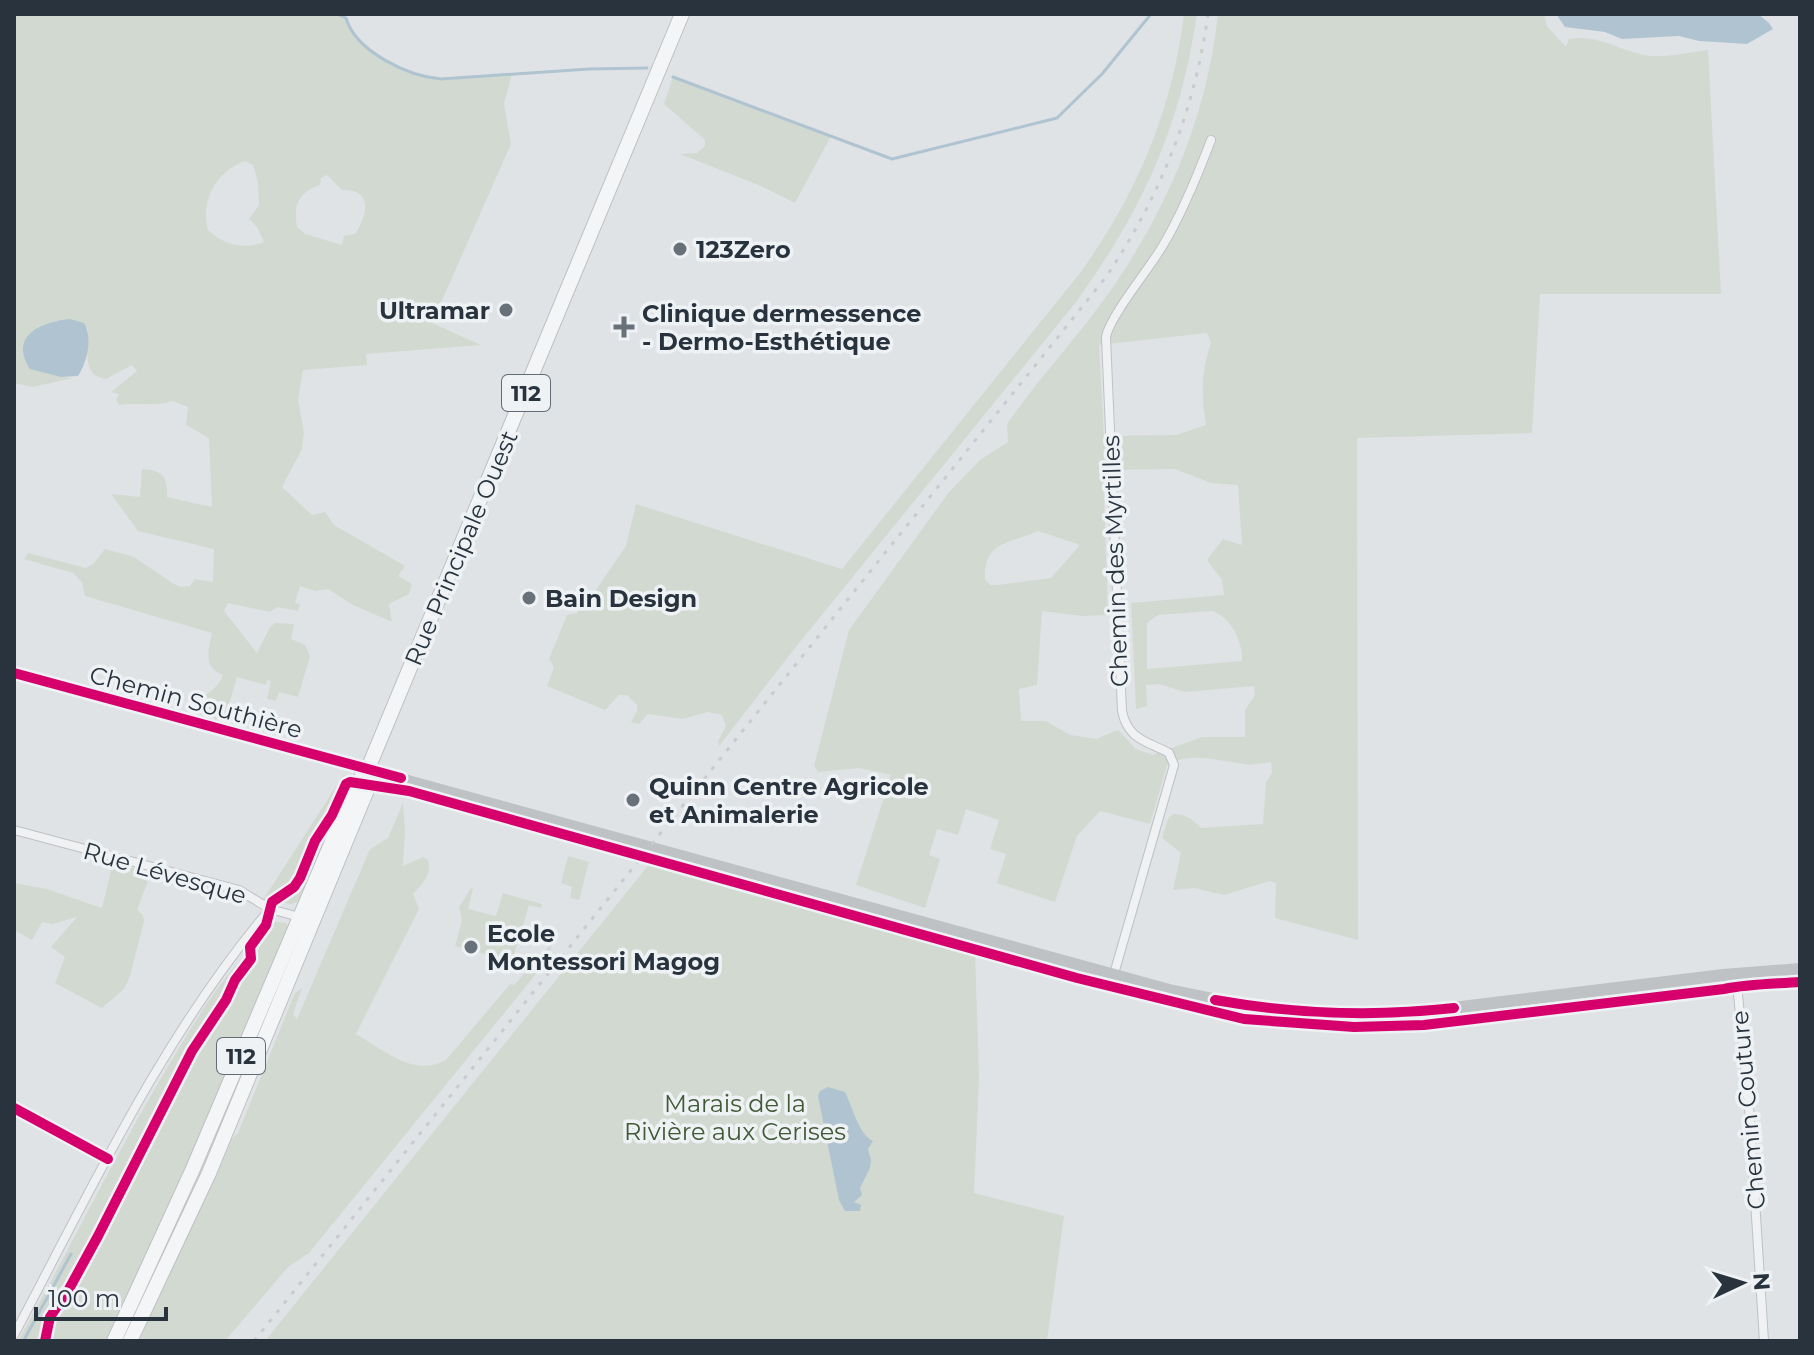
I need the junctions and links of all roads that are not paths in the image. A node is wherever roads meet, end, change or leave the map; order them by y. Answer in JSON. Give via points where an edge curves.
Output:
{"nodes":[{"id":1,"x":682,"y":14,"type":"edge"},
{"id":2,"x":1211,"y":140,"type":"dead end"},
{"id":3,"x":14,"y":673,"type":"edge"},
{"id":4,"x":367,"y":771,"type":"junction"},
{"id":5,"x":14,"y":830,"type":"edge"},
{"id":6,"x":270,"y":909,"type":"junction"},
{"id":7,"x":307,"y":920,"type":"junction"},
{"id":8,"x":1800,"y":969,"type":"edge"},
{"id":9,"x":1114,"y":974,"type":"junction"},
{"id":10,"x":1736,"y":974,"type":"junction"},
{"id":11,"x":14,"y":1108,"type":"edge"},
{"id":12,"x":108,"y":1159,"type":"junction"},
{"id":13,"x":14,"y":1335,"type":"edge"},
{"id":14,"x":114,"y":1341,"type":"edge"},
{"id":15,"x":130,"y":1341,"type":"edge"},
{"id":16,"x":1764,"y":1341,"type":"edge"}],
"edges":[{"from":1,"to":4,"type":"main road","name":"Rue Principale Ouest","number":"112"},
{"from":2,"to":9,"type":"street","name":"Chemin des Myrtilles","via":[[1172,230],[1112,319],[1106,337],[1122,711],[1133,735],[1169,753],[1174,765]]},
{"from":3,"to":4,"type":"street","name":"Chemin Southière"},
{"from":4,"to":7,"type":"main road","name":"Rue Principale Ouest","number":"112","via":[[369,785]]},
{"from":4,"to":9,"type":"street","name":"Chemin Southière"},
{"from":5,"to":6,"type":"street","name":"Rue Lévesque","via":[[239,890]]},
{"from":6,"to":7,"type":"street","name":"Rue Lévesque"},
{"from":6,"to":12,"type":"street","via":[[187,1024]]},
{"from":7,"to":14,"type":"main road","name":"Rue Principale Ouest","number":"112"},
{"from":7,"to":15,"type":"main road","name":"Rue Principale Ouest","number":"112","via":[[209,1173]]},
{"from":8,"to":10,"type":"street","name":"Chemin Southière"},
{"from":9,"to":10,"type":"street","name":"Chemin Southière","via":[[1236,1004],[1367,1013],[1445,1009]]},
{"from":10,"to":16,"type":"street","name":"Chemin Couture"},
{"from":11,"to":12,"type":"street"},
{"from":12,"to":13,"type":"street"}]}
